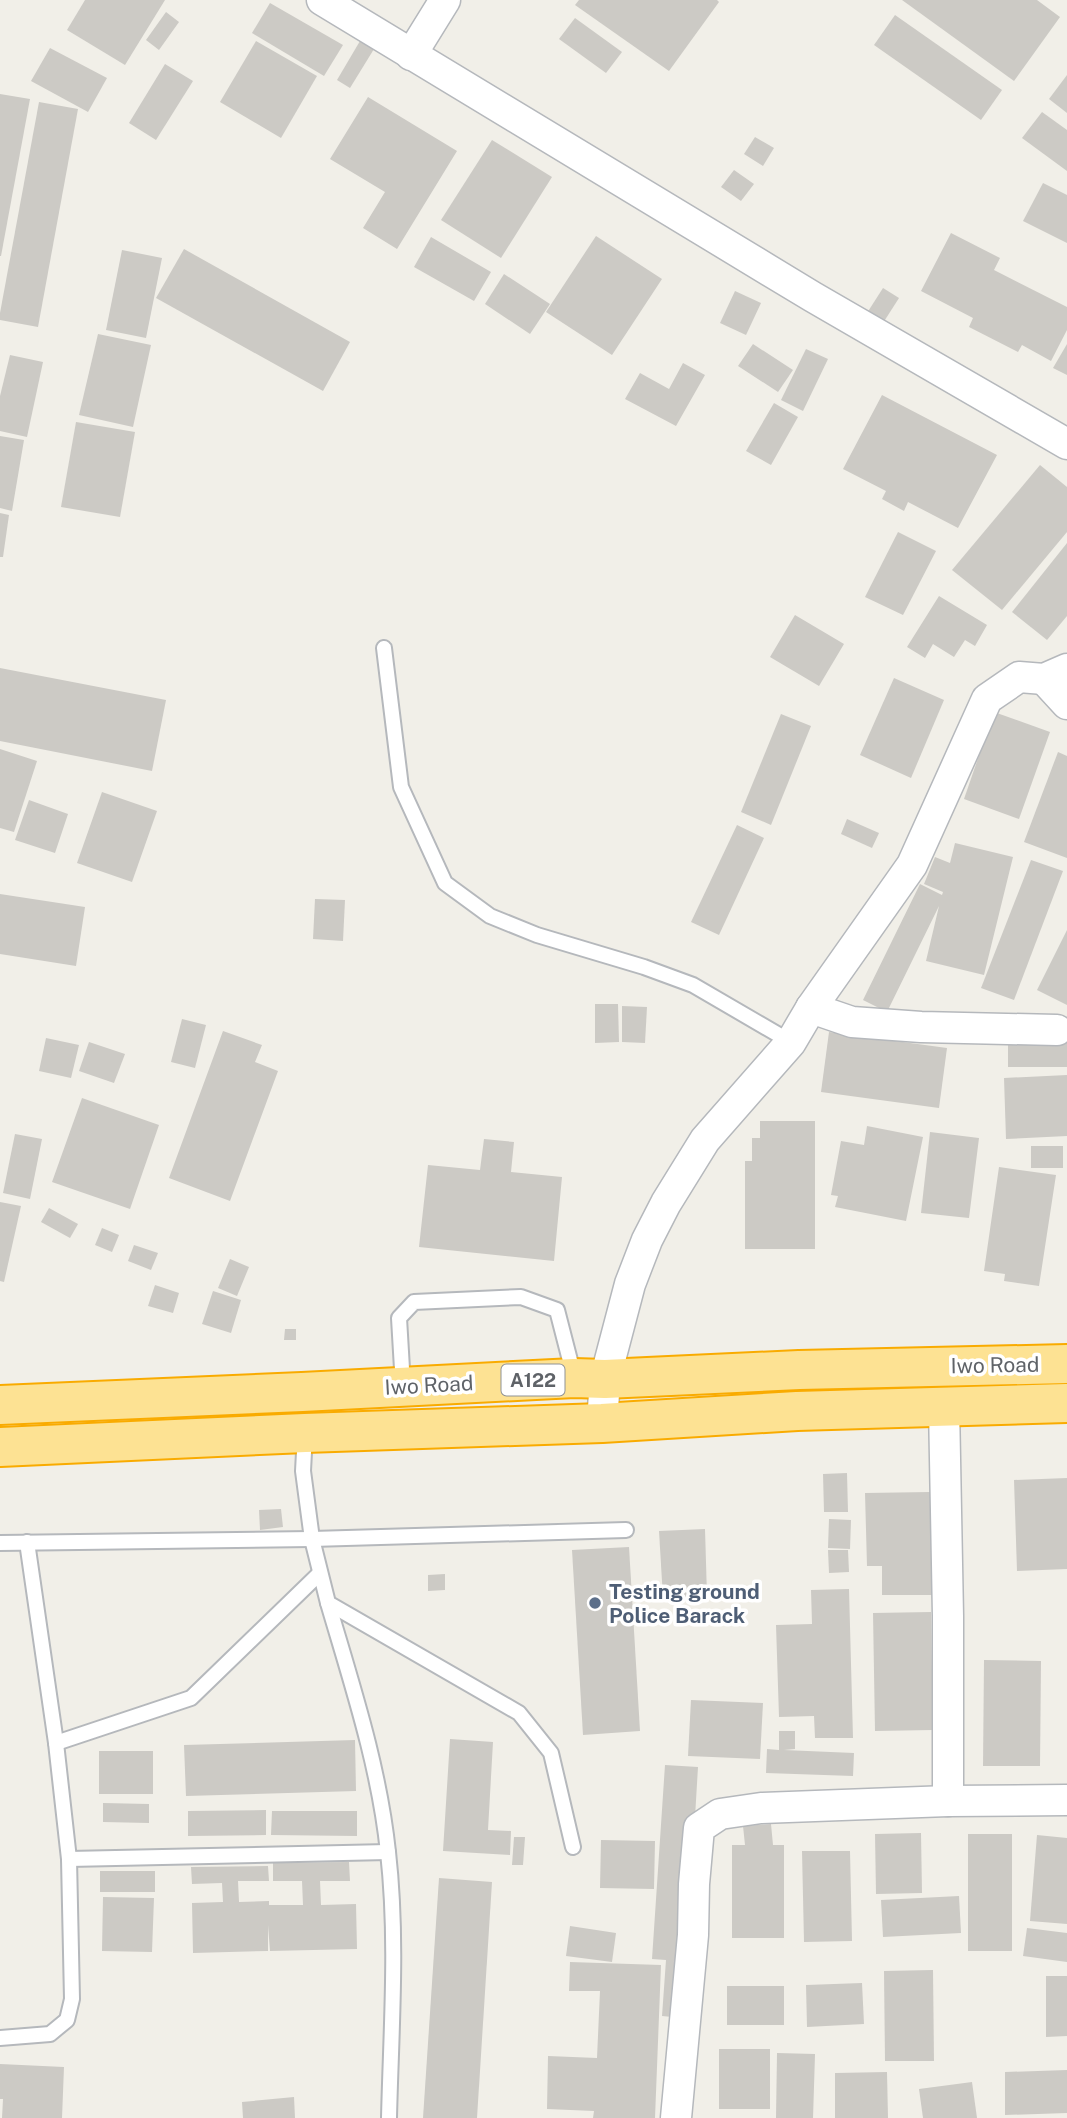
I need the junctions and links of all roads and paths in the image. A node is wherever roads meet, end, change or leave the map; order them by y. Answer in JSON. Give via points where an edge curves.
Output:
{"nodes":[{"id":1,"x":322,"y":0,"type":"edge"},
{"id":2,"x":445,"y":0,"type":"edge"},
{"id":3,"x":411,"y":55,"type":"junction"},
{"id":4,"x":1067,"y":444,"type":"edge"},
{"id":5,"x":384,"y":649,"type":"dead end"},
{"id":6,"x":1055,"y":674,"type":"edge"},
{"id":7,"x":1067,"y":704,"type":"edge"},
{"id":8,"x":811,"y":1009,"type":"junction"},
{"id":9,"x":1057,"y":1030,"type":"dead end"},
{"id":10,"x":791,"y":1042,"type":"junction"},
{"id":11,"x":1067,"y":1364,"type":"edge"},
{"id":12,"x":590,"y":1379,"type":"junction"},
{"id":13,"x":403,"y":1387,"type":"junction"},
{"id":14,"x":302,"y":1392,"type":"junction"},
{"id":15,"x":1067,"y":1403,"type":"edge"},
{"id":16,"x":0,"y":1405,"type":"edge"},
{"id":17,"x":944,"y":1406,"type":"junction"},
{"id":18,"x":602,"y":1423,"type":"junction"},
{"id":19,"x":305,"y":1433,"type":"junction"},
{"id":20,"x":0,"y":1447,"type":"edge"},
{"id":21,"x":626,"y":1530,"type":"dead end"},
{"id":22,"x":312,"y":1539,"type":"junction"},
{"id":23,"x":27,"y":1542,"type":"junction"},
{"id":24,"x":0,"y":1543,"type":"edge"},
{"id":25,"x":320,"y":1573,"type":"junction"},
{"id":26,"x":328,"y":1603,"type":"junction"},
{"id":27,"x":55,"y":1743,"type":"junction"},
{"id":28,"x":1067,"y":1800,"type":"edge"},
{"id":29,"x":948,"y":1801,"type":"junction"},
{"id":30,"x":573,"y":1847,"type":"dead end"},
{"id":31,"x":388,"y":1852,"type":"junction"},
{"id":32,"x":69,"y":1859,"type":"junction"},
{"id":33,"x":0,"y":2038,"type":"edge"},
{"id":34,"x":389,"y":2118,"type":"edge"},
{"id":35,"x":676,"y":2118,"type":"edge"}],
"edges":[{"from":1,"to":3,"type":"street"},
{"from":2,"to":3,"type":"street"},
{"from":3,"to":4,"type":"street"},
{"from":5,"to":10,"type":"lane","via":[[401,787],[445,883],[490,916],[693,985]]},
{"from":6,"to":7,"type":"street"},
{"from":6,"to":8,"type":"street","via":[[1019,677],[987,699],[912,865]]},
{"from":8,"to":9,"type":"street","via":[[852,1022]]},
{"from":8,"to":10,"type":"street"},
{"from":10,"to":12,"type":"street","via":[[705,1140],[666,1203]]},
{"from":11,"to":12,"type":"highway","name":"Iwo Road","number":"A122"},
{"from":12,"to":13,"type":"highway","name":"Iwo Road","number":"A122"},
{"from":12,"to":13,"type":"lane","via":[[557,1310],[521,1297],[414,1301],[399,1318]]},
{"from":12,"to":18,"type":"street"},
{"from":13,"to":14,"type":"highway","name":"Iwo Road","number":"A122"},
{"from":14,"to":16,"type":"highway","name":"Iwo Road","number":"A122"},
{"from":14,"to":19,"type":"highway"},
{"from":15,"to":17,"type":"highway","name":"Iwo Road","number":"A122"},
{"from":17,"to":18,"type":"highway","name":"Iwo Road","number":"A122"},
{"from":17,"to":29,"type":"street"},
{"from":18,"to":19,"type":"highway","name":"Iwo Road","number":"A122"},
{"from":19,"to":20,"type":"highway","name":"Iwo Road","number":"A122"},
{"from":19,"to":22,"type":"lane","via":[[303,1471]]},
{"from":21,"to":22,"type":"lane"},
{"from":22,"to":23,"type":"lane"},
{"from":22,"to":25,"type":"lane"},
{"from":23,"to":24,"type":"lane"},
{"from":23,"to":27,"type":"lane"},
{"from":25,"to":26,"type":"lane"},
{"from":25,"to":27,"type":"lane","via":[[191,1698]]},
{"from":26,"to":30,"type":"lane","via":[[519,1713],[551,1754]]},
{"from":26,"to":31,"type":"lane","via":[[371,1749]]},
{"from":27,"to":32,"type":"lane"},
{"from":28,"to":29,"type":"street"},
{"from":29,"to":35,"type":"street","via":[[761,1808],[720,1814],[699,1828]]},
{"from":31,"to":32,"type":"lane"},
{"from":31,"to":34,"type":"lane","via":[[394,1970]]},
{"from":32,"to":33,"type":"lane","via":[[72,1999],[66,2020],[50,2034]]}]}
